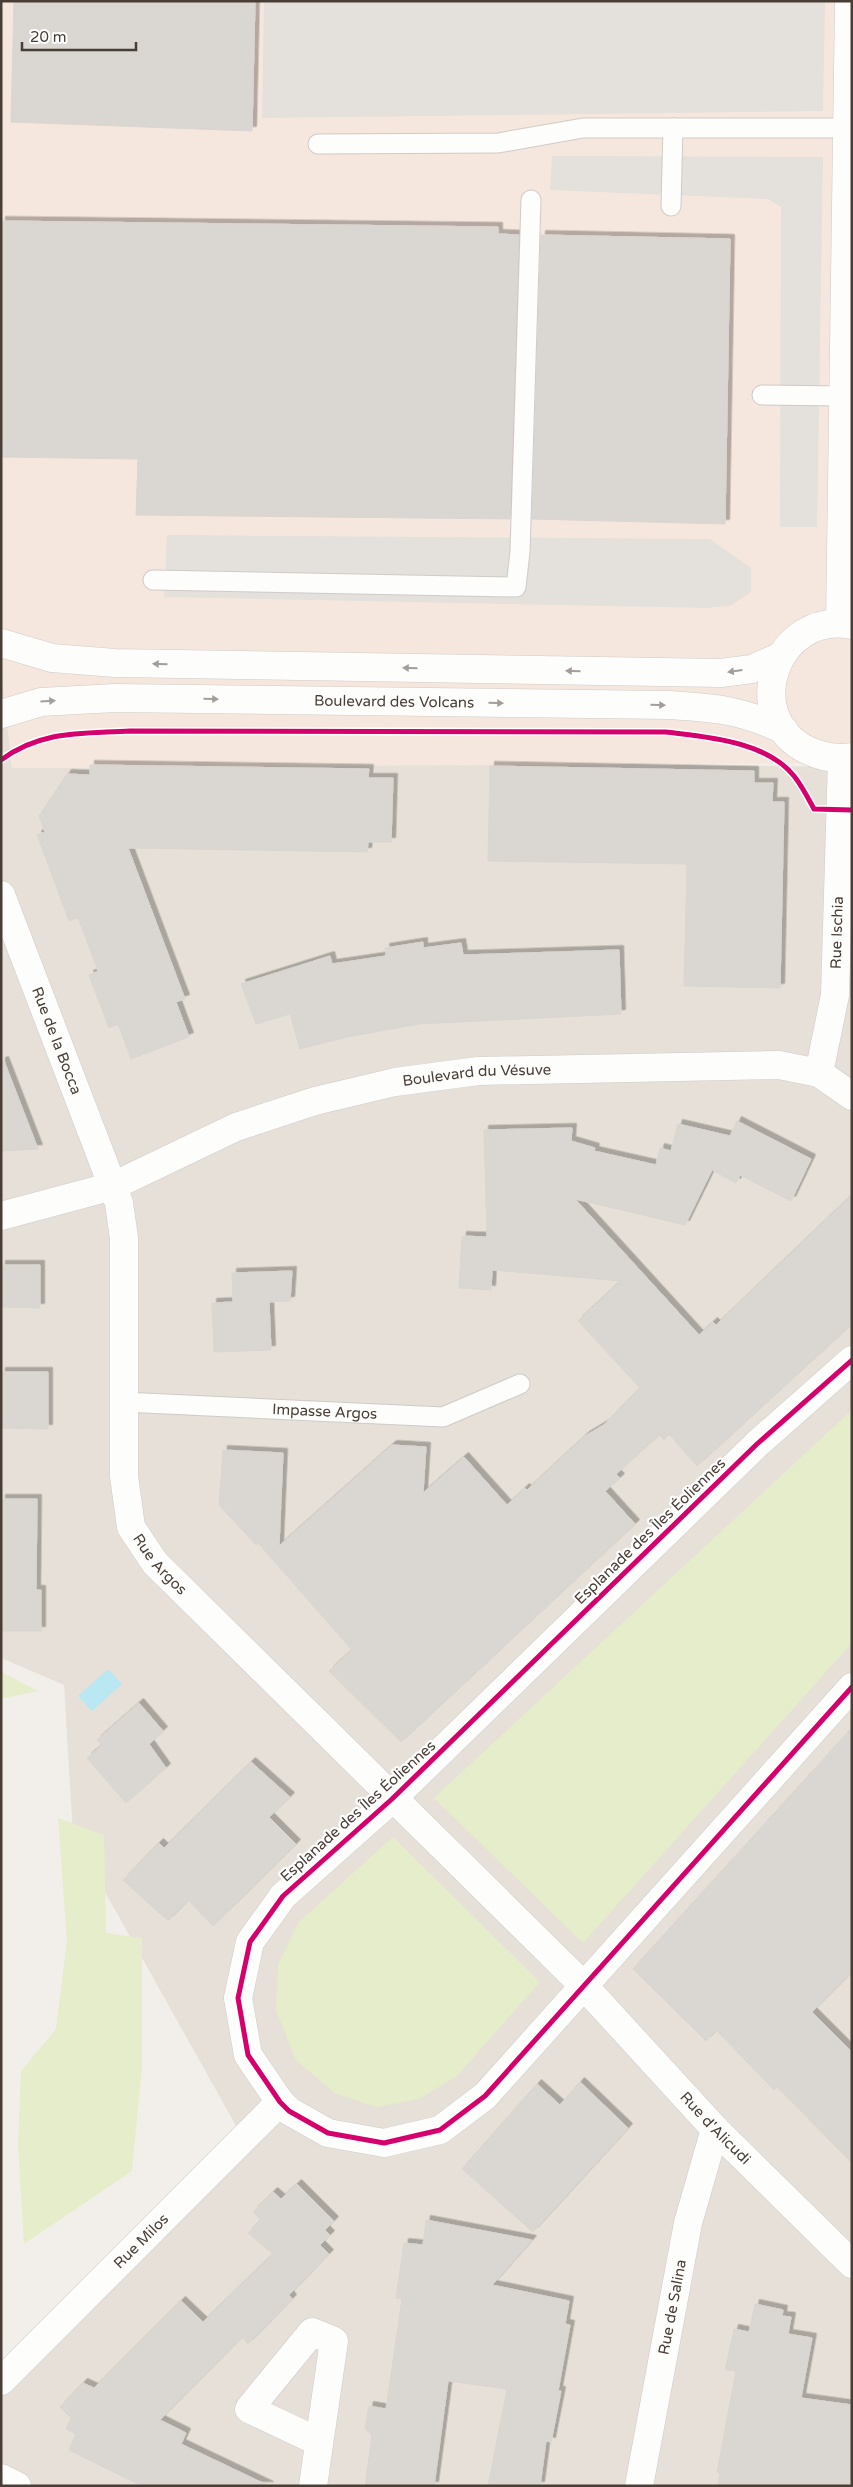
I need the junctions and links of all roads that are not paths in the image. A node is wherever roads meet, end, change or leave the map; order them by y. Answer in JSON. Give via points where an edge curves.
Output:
{"nodes":[{"id":1,"x":849,"y":1,"type":"edge"},
{"id":2,"x":673,"y":128,"type":"junction"},
{"id":3,"x":849,"y":128,"type":"edge"},
{"id":4,"x":318,"y":144,"type":"dead end"},
{"id":5,"x":531,"y":200,"type":"dead end"},
{"id":6,"x":671,"y":206,"type":"dead end"},
{"id":7,"x":762,"y":395,"type":"dead end"},
{"id":8,"x":844,"y":396,"type":"junction"},
{"id":9,"x":153,"y":580,"type":"dead end"},
{"id":10,"x":846,"y":624,"type":"edge"},
{"id":11,"x":1,"y":643,"type":"edge"},
{"id":12,"x":781,"y":656,"type":"junction"},
{"id":13,"x":1,"y":714,"type":"edge"},
{"id":14,"x":784,"y":730,"type":"junction"},
{"id":15,"x":847,"y":758,"type":"edge"},
{"id":16,"x":1,"y":895,"type":"edge"},
{"id":17,"x":819,"y":1073,"type":"junction"},
{"id":18,"x":852,"y":1096,"type":"edge"},
{"id":19,"x":113,"y":1186,"type":"junction"},
{"id":20,"x":1,"y":1216,"type":"edge"},
{"id":21,"x":852,"y":1360,"type":"edge"},
{"id":22,"x":520,"y":1384,"type":"dead end"},
{"id":23,"x":124,"y":1402,"type":"junction"},
{"id":24,"x":852,"y":1687,"type":"edge"},
{"id":25,"x":392,"y":1799,"type":"junction"},
{"id":26,"x":584,"y":1986,"type":"junction"},
{"id":27,"x":280,"y":2102,"type":"junction"},
{"id":28,"x":715,"y":2128,"type":"junction"},
{"id":29,"x":852,"y":2264,"type":"edge"},
{"id":30,"x":1,"y":2381,"type":"edge"},
{"id":31,"x":319,"y":2442,"type":"dead end"},
{"id":32,"x":1,"y":2478,"type":"edge"},
{"id":33,"x":17,"y":2486,"type":"edge"},
{"id":34,"x":312,"y":2486,"type":"edge"},
{"id":35,"x":639,"y":2486,"type":"edge"}],
"edges":[{"from":1,"to":3,"type":"street"},
{"from":2,"to":3,"type":"lane"},
{"from":2,"to":4,"type":"lane","via":[[583,128],[498,143]]},
{"from":2,"to":6,"type":"lane"},
{"from":3,"to":8,"type":"street"},
{"from":5,"to":9,"type":"lane","via":[[520,552],[516,588]]},
{"from":7,"to":8,"type":"lane"},
{"from":8,"to":10,"type":"street"},
{"from":10,"to":12,"type":"street","via":[[823,625],[806,631]]},
{"from":12,"to":11,"type":"street","one_way":true,"via":[[752,669],[711,673],[115,664],[52,658]]},
{"from":12,"to":14,"type":"street","via":[[773,673],[771,693],[774,712]]},
{"from":13,"to":14,"type":"street","name":"Boulevard des Volcans","one_way":true,"via":[[41,702],[115,698],[670,705],[723,709],[755,716]]},
{"from":14,"to":15,"type":"street","via":[[799,746],[819,756]]},
{"from":15,"to":17,"type":"street","name":"Rue Ischia","via":[[834,995]]},
{"from":16,"to":19,"type":"street","name":"Rue de la Bocca"},
{"from":17,"to":18,"type":"street","name":"Boulevard du Vésuve"},
{"from":17,"to":19,"type":"street","name":"Boulevard du Vésuve","via":[[779,1065],[726,1065],[478,1072],[395,1082],[315,1101],[236,1128]]},
{"from":19,"to":20,"type":"street","name":"Boulevard du Vésuve"},
{"from":19,"to":23,"type":"street","name":"Rue Argos","via":[[124,1238]]},
{"from":21,"to":25,"type":"street","name":"Esplanade des Îles Éoliennes","via":[[757,1444]]},
{"from":22,"to":23,"type":"lane","name":"Impasse Argos","via":[[443,1417]]},
{"from":23,"to":25,"type":"street","name":"Rue Argos","via":[[124,1476],[131,1527],[155,1562]]},
{"from":24,"to":26,"type":"street","name":"Esplanade des Îles Éoliennes"},
{"from":25,"to":26,"type":"street","name":"Esplanade des Îles Éoliennes"},
{"from":25,"to":27,"type":"street","name":"Esplanade des Îles Éoliennes","via":[[283,1896],[250,1942],[238,1998],[241,2017],[248,2054]]},
{"from":26,"to":27,"type":"street","name":"Esplanade des Îles Éoliennes","via":[[486,2096],[440,2130],[384,2143],[370,2141],[328,2133],[289,2111]]},
{"from":26,"to":28,"type":"street","name":"Rue d'Alicudi"},
{"from":27,"to":30,"type":"street","name":"Rue Milos"},
{"from":28,"to":29,"type":"street","name":"Rue d'Alicudi"},
{"from":28,"to":35,"type":"street","name":"Rue de Salina","via":[[688,2223]]},
{"from":31,"to":34,"type":"street"},
{"from":32,"to":33,"type":"street"}]}
